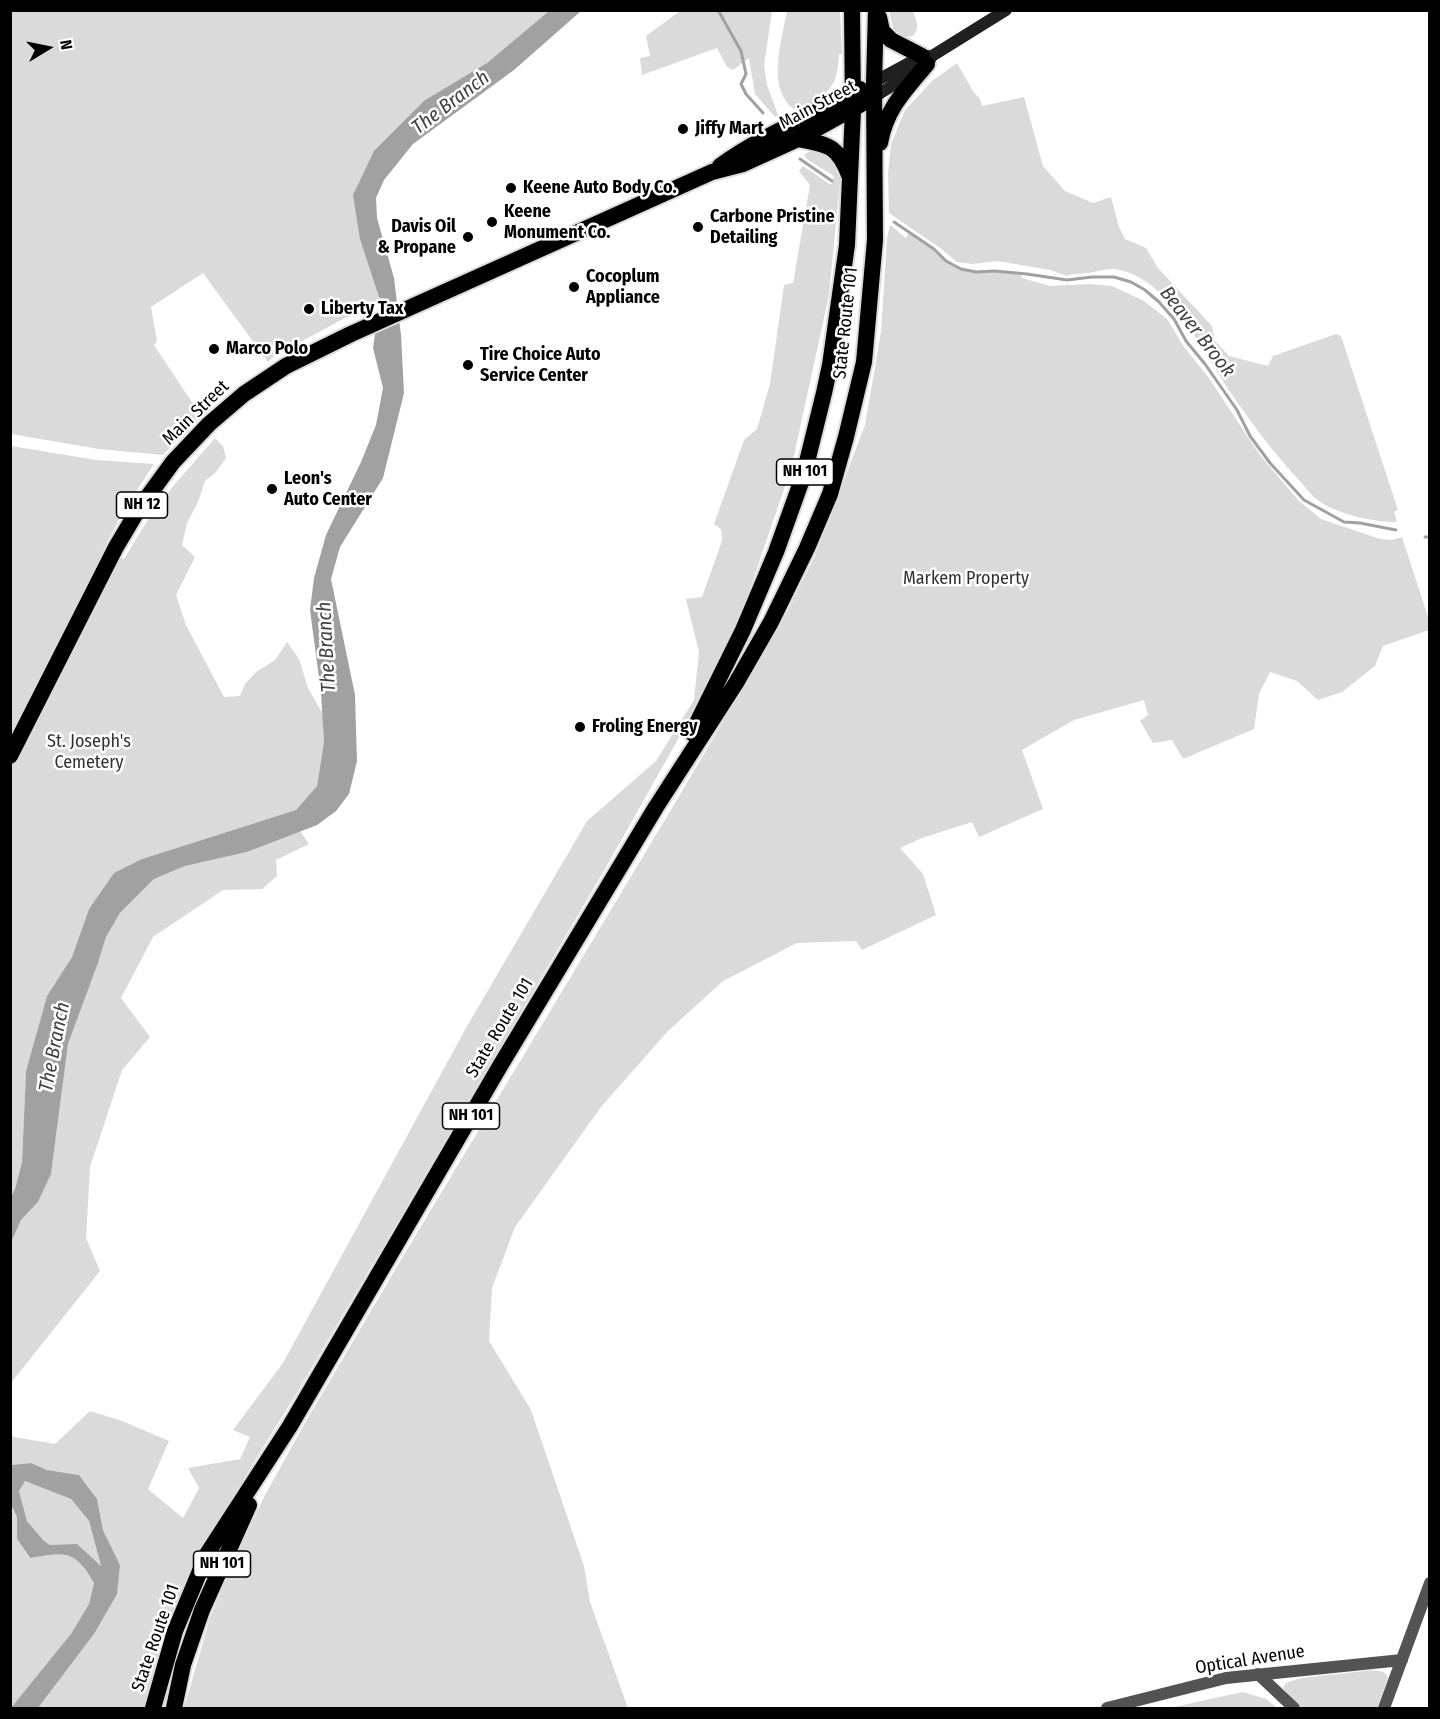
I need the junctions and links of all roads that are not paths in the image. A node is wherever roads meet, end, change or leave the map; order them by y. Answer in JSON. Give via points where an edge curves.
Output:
{"nodes":[{"id":1,"x":852,"y":10,"type":"edge"},
{"id":2,"x":876,"y":10,"type":"edge"},
{"id":3,"x":1006,"y":10,"type":"edge"},
{"id":4,"x":927,"y":59,"type":"junction"},
{"id":5,"x":874,"y":90,"type":"junction"},
{"id":6,"x":853,"y":102,"type":"junction"},
{"id":7,"x":798,"y":139,"type":"junction"},
{"id":8,"x":712,"y":172,"type":"junction"},
{"id":9,"x":874,"y":173,"type":"junction"},
{"id":10,"x":850,"y":188,"type":"junction"},
{"id":11,"x":10,"y":756,"type":"edge"},
{"id":12,"x":656,"y":807,"type":"junction"},
{"id":13,"x":290,"y":1426,"type":"junction"},
{"id":14,"x":1430,"y":1583,"type":"edge"},
{"id":15,"x":1402,"y":1660,"type":"junction"},
{"id":16,"x":1258,"y":1674,"type":"junction"},
{"id":17,"x":153,"y":1708,"type":"edge"},
{"id":18,"x":174,"y":1708,"type":"edge"},
{"id":19,"x":1107,"y":1708,"type":"edge"},
{"id":20,"x":1294,"y":1708,"type":"edge"},
{"id":21,"x":1384,"y":1708,"type":"edge"}],
"edges":[{"from":1,"to":6,"type":"highway","name":"State Route 101"},
{"from":2,"to":4,"type":"highway","via":[[882,32]]},
{"from":2,"to":5,"type":"highway","name":"State Route 101"},
{"from":3,"to":4,"type":"main road","name":"Main Street"},
{"from":4,"to":5,"type":"main road","name":"Main Street"},
{"from":4,"to":9,"type":"highway","via":[[895,102],[882,128]]},
{"from":5,"to":6,"type":"highway","name":"Main Street"},
{"from":5,"to":9,"type":"highway","name":"State Route 101","number":"NH 101"},
{"from":6,"to":7,"type":"highway","name":"Main Street","number":"NH 12"},
{"from":6,"to":8,"type":"highway","name":"Main Street","number":"NH 12","via":[[790,124]]},
{"from":6,"to":10,"type":"highway","name":"State Route 101","number":"NH 101"},
{"from":7,"to":8,"type":"highway","name":"Main Street","number":"NH 12","via":[[743,164]]},
{"from":7,"to":10,"type":"highway","via":[[834,148],[849,174]]},
{"from":8,"to":11,"type":"highway","name":"Main Street","number":"NH 12","via":[[359,330],[286,366],[243,394],[173,462],[138,510]]},
{"from":9,"to":12,"type":"highway","name":"State Route 101","number":"NH 101","via":[[875,240],[864,362],[830,494],[760,641]]},
{"from":10,"to":12,"type":"highway","name":"State Route 101","number":"NH 101","via":[[847,246],[830,365],[804,474],[744,630]]},
{"from":12,"to":13,"type":"highway","name":"State Route 101","number":"NH 101"},
{"from":13,"to":17,"type":"highway","name":"State Route 101","number":"NH 101","via":[[207,1554],[175,1631]]},
{"from":13,"to":18,"type":"highway","name":"State Route 101","number":"NH 101","via":[[243,1517],[202,1610],[183,1665]]},
{"from":14,"to":15,"type":"street"},
{"from":15,"to":16,"type":"street","name":"Optical Avenue"},
{"from":15,"to":21,"type":"street"},
{"from":16,"to":19,"type":"street","name":"Optical Avenue","via":[[1226,1678]]},
{"from":16,"to":20,"type":"street"}]}
